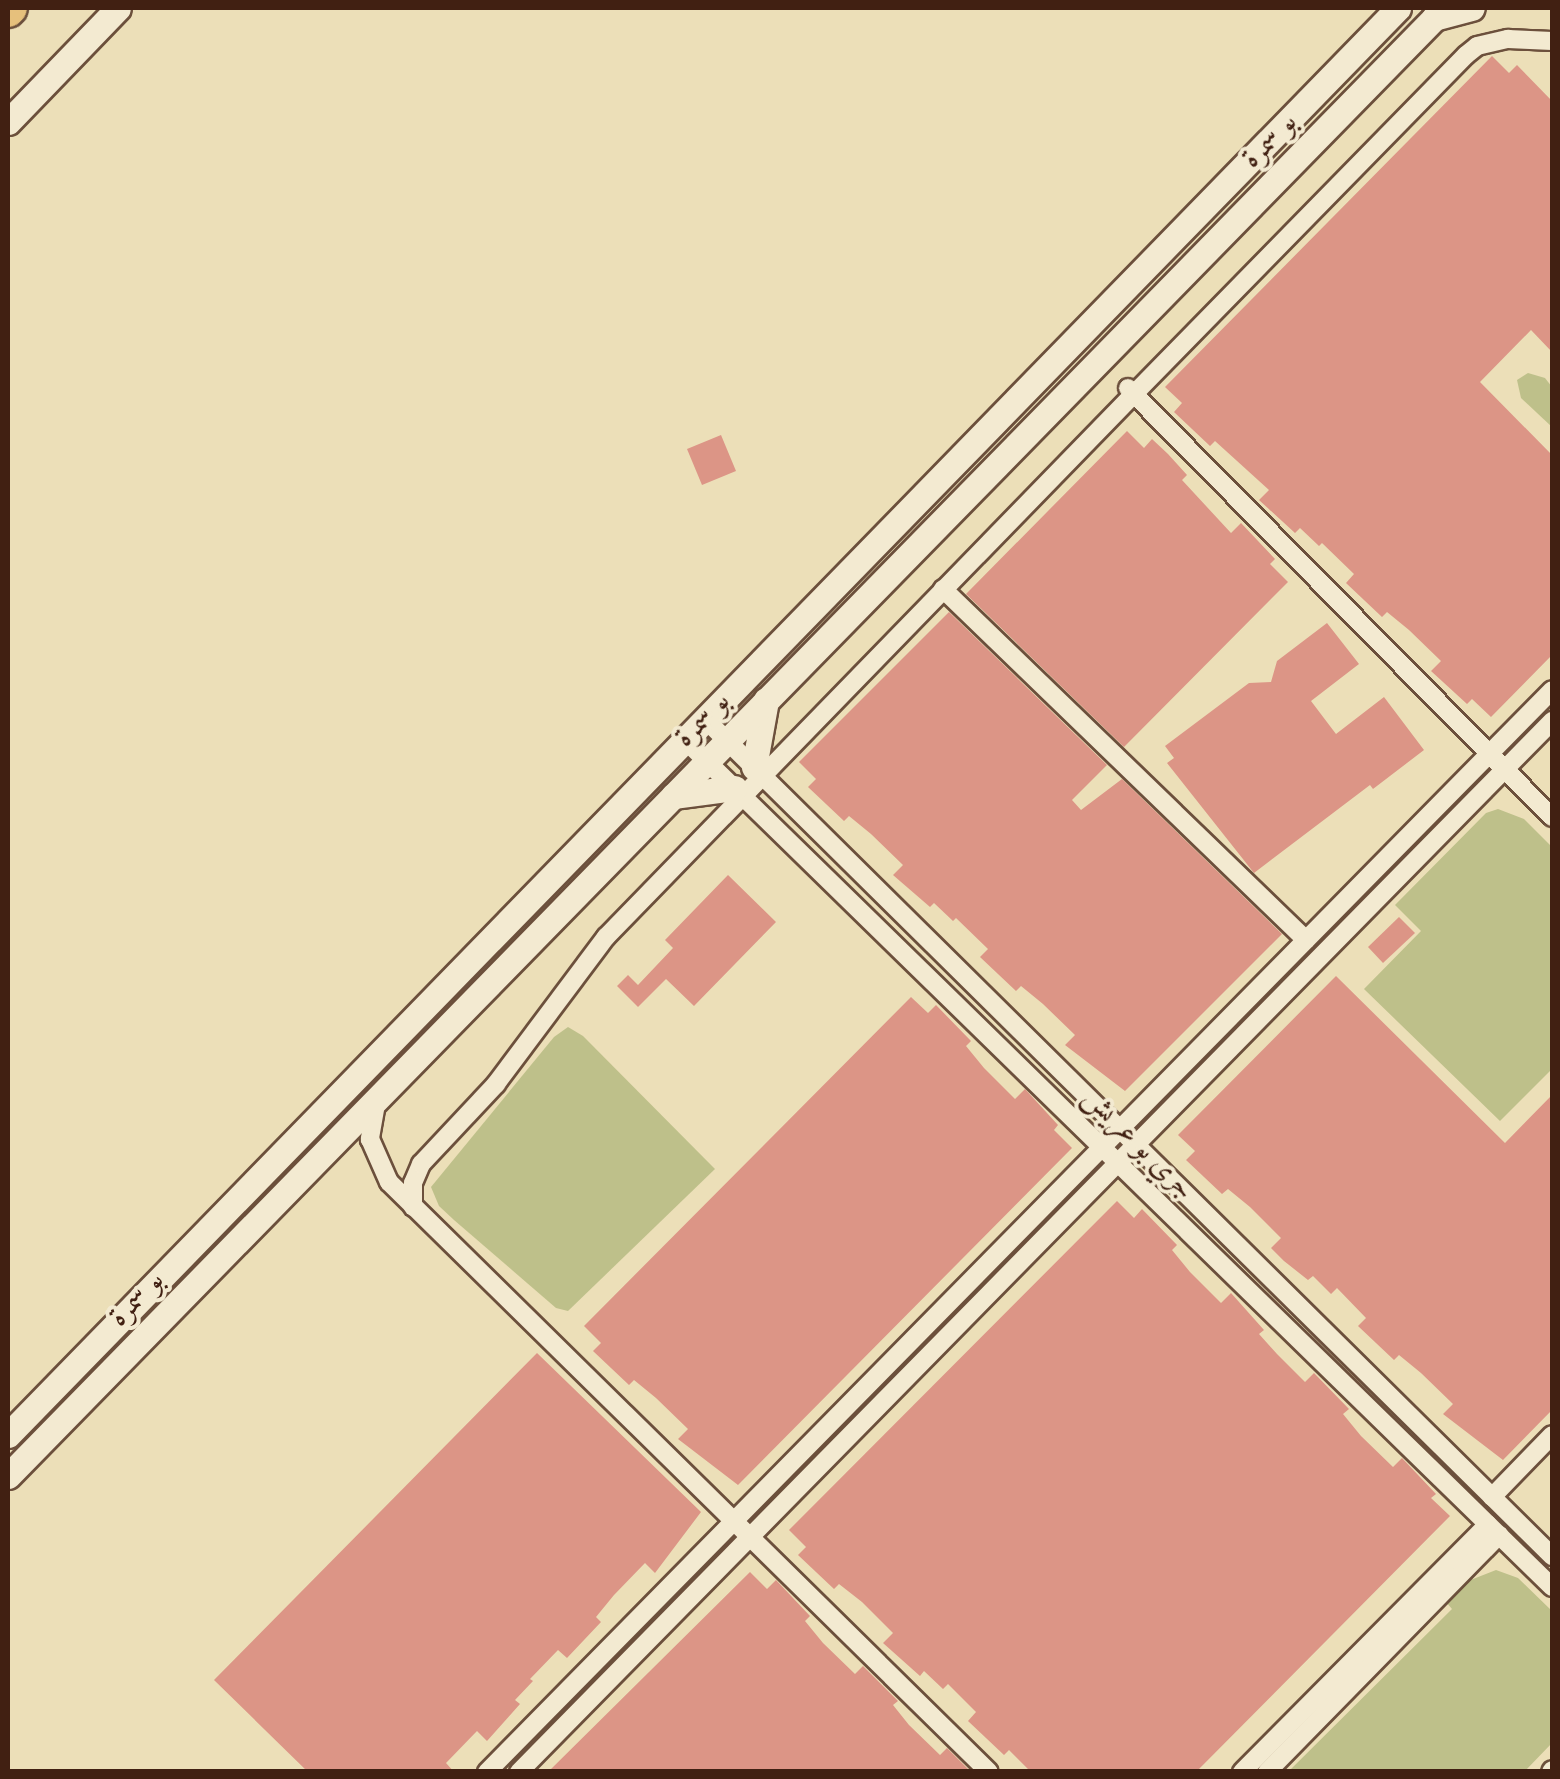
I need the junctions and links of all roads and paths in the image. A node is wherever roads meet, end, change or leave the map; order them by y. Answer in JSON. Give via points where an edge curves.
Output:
{"nodes":[{"id":1,"x":118,"y":8,"type":"edge"},
{"id":2,"x":1398,"y":8,"type":"edge"},
{"id":3,"x":1472,"y":8,"type":"edge"},
{"id":4,"x":1439,"y":13,"type":"edge"},
{"id":5,"x":1552,"y":40,"type":"edge"},
{"id":6,"x":8,"y":122,"type":"edge"},
{"id":7,"x":1129,"y":390,"type":"junction"},
{"id":8,"x":943,"y":589,"type":"junction"},
{"id":9,"x":1552,"y":690,"type":"edge"},
{"id":10,"x":766,"y":700,"type":"junction"},
{"id":11,"x":705,"y":719,"type":"junction"},
{"id":12,"x":1552,"y":722,"type":"edge"},
{"id":13,"x":685,"y":740,"type":"junction"},
{"id":14,"x":726,"y":741,"type":"junction"},
{"id":15,"x":1489,"y":755,"type":"junction"},
{"id":16,"x":707,"y":760,"type":"junction"},
{"id":17,"x":1506,"y":770,"type":"junction"},
{"id":18,"x":758,"y":771,"type":"junction"},
{"id":19,"x":738,"y":792,"type":"junction"},
{"id":20,"x":673,"y":796,"type":"junction"},
{"id":21,"x":1552,"y":817,"type":"edge"},
{"id":22,"x":1306,"y":940,"type":"junction"},
{"id":23,"x":377,"y":1101,"type":"junction"},
{"id":24,"x":1120,"y":1130,"type":"junction"},
{"id":25,"x":1135,"y":1144,"type":"junction"},
{"id":26,"x":1104,"y":1146,"type":"junction"},
{"id":27,"x":1118,"y":1161,"type":"junction"},
{"id":28,"x":413,"y":1207,"type":"junction"},
{"id":29,"x":8,"y":1434,"type":"edge"},
{"id":30,"x":1552,"y":1435,"type":"edge"},
{"id":31,"x":8,"y":1476,"type":"edge"},
{"id":32,"x":1492,"y":1497,"type":"junction"},
{"id":33,"x":734,"y":1522,"type":"junction"},
{"id":34,"x":1494,"y":1530,"type":"junction"},
{"id":35,"x":749,"y":1536,"type":"junction"},
{"id":36,"x":1552,"y":1556,"type":"edge"},
{"id":37,"x":1552,"y":1587,"type":"edge"},
{"id":38,"x":487,"y":1772,"type":"edge"},
{"id":39,"x":519,"y":1772,"type":"edge"},
{"id":40,"x":989,"y":1772,"type":"edge"},
{"id":41,"x":1242,"y":1772,"type":"edge"},
{"id":42,"x":1267,"y":1772,"type":"edge"}],
"edges":[{"from":1,"to":6,"type":"street"},
{"from":2,"to":11,"type":"street","name":"بو سمرة"},
{"from":3,"to":4,"type":"street"},
{"from":4,"to":10,"type":"street","name":"بو سمرة"},
{"from":5,"to":7,"type":"street","via":[[1508,38],[1466,55]]},
{"from":7,"to":8,"type":"street"},
{"from":7,"to":15,"type":"street"},
{"from":8,"to":18,"type":"street"},
{"from":8,"to":22,"type":"street"},
{"from":9,"to":15,"type":"street"},
{"from":10,"to":14,"type":"street","name":"بو سمرة"},
{"from":10,"to":18,"type":"street"},
{"from":11,"to":13,"type":"street","name":"بو سمرة"},
{"from":11,"to":14,"type":"street","name":"جري بو عريش"},
{"from":12,"to":17,"type":"street"},
{"from":13,"to":16,"type":"street","name":"جري بو عريش"},
{"from":13,"to":29,"type":"street","name":"بو سمرة"},
{"from":14,"to":16,"type":"street","name":"بو سمرة"},
{"from":14,"to":18,"type":"street","name":"جري بو عريش"},
{"from":15,"to":17,"type":"street"},
{"from":15,"to":22,"type":"street"},
{"from":16,"to":19,"type":"street","name":"جري بو عريش"},
{"from":16,"to":20,"type":"street","name":"بو سمرة"},
{"from":17,"to":21,"type":"street"},
{"from":17,"to":25,"type":"street"},
{"from":18,"to":19,"type":"street"},
{"from":18,"to":24,"type":"street","name":"جري بو عريش"},
{"from":19,"to":20,"type":"street"},
{"from":19,"to":26,"type":"street","name":"جري بو عريش"},
{"from":19,"to":28,"type":"street","via":[[606,937],[496,1084],[422,1164]]},
{"from":20,"to":23,"type":"street","name":"بو سمرة"},
{"from":22,"to":24,"type":"street"},
{"from":23,"to":28,"type":"street","via":[[370,1139],[375,1158]]},
{"from":23,"to":31,"type":"street","name":"بو سمرة"},
{"from":24,"to":25,"type":"street","name":"جري بو عريش"},
{"from":24,"to":26,"type":"street"},
{"from":25,"to":27,"type":"street"},
{"from":25,"to":32,"type":"street","name":"جري بو عريش"},
{"from":26,"to":27,"type":"street","name":"جري بو عريش"},
{"from":26,"to":33,"type":"street"},
{"from":27,"to":34,"type":"street","name":"جري بو عريش"},
{"from":27,"to":35,"type":"street"},
{"from":28,"to":33,"type":"street"},
{"from":30,"to":32,"type":"street"},
{"from":32,"to":36,"type":"street","name":"جري بو عريش"},
{"from":33,"to":35,"type":"street"},
{"from":33,"to":38,"type":"street"},
{"from":34,"to":37,"type":"street","name":"جري بو عريش"},
{"from":34,"to":41,"type":"street"},
{"from":34,"to":42,"type":"street"},
{"from":35,"to":39,"type":"street"},
{"from":35,"to":40,"type":"street"}]}
